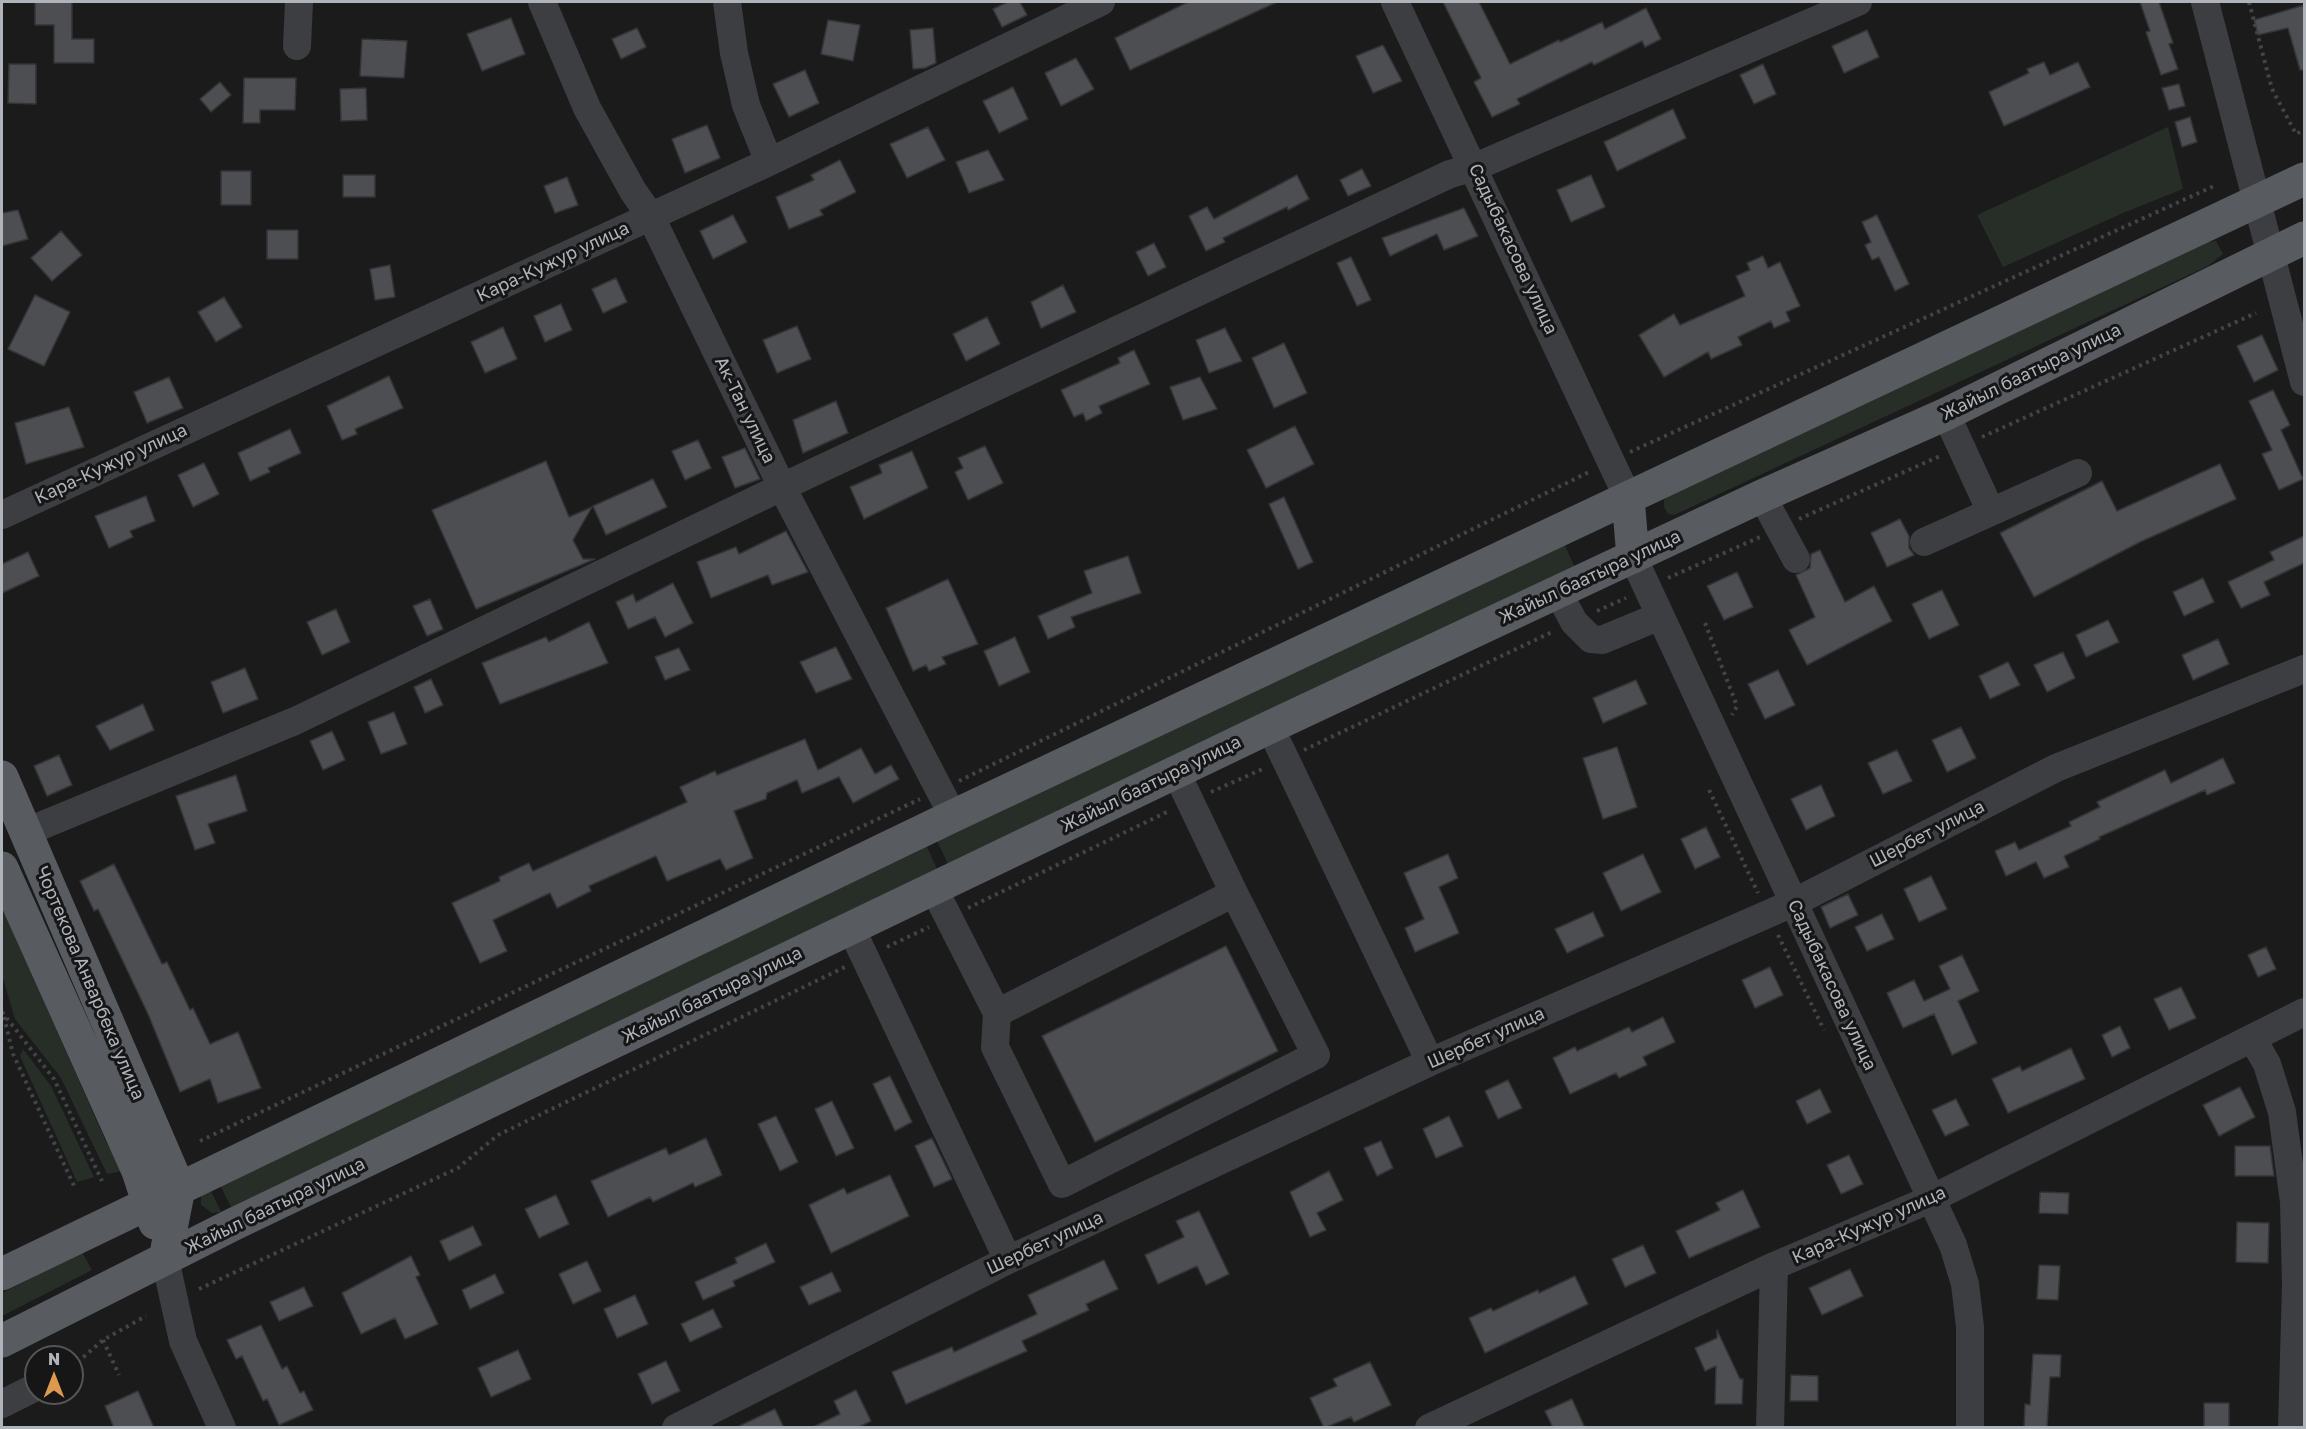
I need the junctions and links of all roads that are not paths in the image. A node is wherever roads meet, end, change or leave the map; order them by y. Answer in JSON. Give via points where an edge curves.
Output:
{"nodes":[{"id":1,"x":299,"y":2,"type":"edge"},
{"id":2,"x":542,"y":2,"type":"edge"},
{"id":3,"x":727,"y":2,"type":"edge"},
{"id":4,"x":1101,"y":2,"type":"edge"},
{"id":5,"x":1395,"y":2,"type":"edge"},
{"id":6,"x":1858,"y":2,"type":"edge"},
{"id":7,"x":2205,"y":2,"type":"edge"},
{"id":8,"x":297,"y":46,"type":"dead end"},
{"id":9,"x":769,"y":162,"type":"junction"},
{"id":10,"x":1474,"y":166,"type":"junction"},
{"id":11,"x":2304,"y":179,"type":"edge"},
{"id":12,"x":2258,"y":200,"type":"junction"},
{"id":13,"x":651,"y":217,"type":"junction"},
{"id":14,"x":2304,"y":238,"type":"edge"},
{"id":15,"x":2271,"y":254,"type":"junction"},
{"id":16,"x":2304,"y":382,"type":"edge"},
{"id":17,"x":1946,"y":414,"type":"junction"},
{"id":18,"x":2078,"y":473,"type":"dead end"},
{"id":19,"x":782,"y":487,"type":"junction"},
{"id":20,"x":1762,"y":496,"type":"junction"},
{"id":21,"x":1628,"y":498,"type":"junction"},
{"id":22,"x":4,"y":506,"type":"edge"},
{"id":23,"x":1990,"y":512,"type":"junction"},
{"id":24,"x":1923,"y":542,"type":"dead end"},
{"id":25,"x":1633,"y":557,"type":"junction"},
{"id":26,"x":1796,"y":559,"type":"dead end"},
{"id":27,"x":1558,"y":592,"type":"junction"},
{"id":28,"x":1660,"y":616,"type":"junction"},
{"id":29,"x":2304,"y":669,"type":"edge"},
{"id":30,"x":1270,"y":727,"type":"junction"},
{"id":31,"x":2,"y":777,"type":"edge"},
{"id":32,"x":1183,"y":787,"type":"junction"},
{"id":33,"x":946,"y":803,"type":"junction"},
{"id":34,"x":26,"y":832,"type":"junction"},
{"id":35,"x":2,"y":867,"type":"edge"},
{"id":36,"x":934,"y":889,"type":"junction"},
{"id":37,"x":1234,"y":894,"type":"junction"},
{"id":38,"x":1793,"y":903,"type":"junction"},
{"id":39,"x":851,"y":928,"type":"junction"},
{"id":40,"x":997,"y":1012,"type":"junction"},
{"id":41,"x":2304,"y":1012,"type":"edge"},
{"id":42,"x":2252,"y":1038,"type":"junction"},
{"id":43,"x":1431,"y":1062,"type":"junction"},
{"id":44,"x":179,"y":1188,"type":"junction"},
{"id":45,"x":1933,"y":1198,"type":"junction"},
{"id":46,"x":150,"y":1202,"type":"junction"},
{"id":47,"x":165,"y":1259,"type":"junction"},
{"id":48,"x":1008,"y":1260,"type":"junction"},
{"id":49,"x":1774,"y":1266,"type":"junction"},
{"id":50,"x":2,"y":1274,"type":"edge"},
{"id":51,"x":2,"y":1341,"type":"edge"},
{"id":52,"x":24,"y":1393,"type":"edge"},
{"id":53,"x":2,"y":1404,"type":"edge"},
{"id":54,"x":222,"y":1428,"type":"edge"},
{"id":55,"x":676,"y":1428,"type":"edge"},
{"id":56,"x":1429,"y":1428,"type":"edge"},
{"id":57,"x":1770,"y":1428,"type":"edge"},
{"id":58,"x":1970,"y":1428,"type":"edge"},
{"id":59,"x":2292,"y":1428,"type":"edge"}],
"edges":[{"from":1,"to":8,"type":"street"},
{"from":2,"to":13,"type":"street","name":"Ак-Тан улица","via":[[587,108]]},
{"from":3,"to":9,"type":"street","via":[[746,105]]},
{"from":4,"to":9,"type":"street","name":"Кара-Кужур улица"},
{"from":5,"to":10,"type":"street","name":"Садыбакасова улица"},
{"from":6,"to":10,"type":"street"},
{"from":7,"to":12,"type":"street"},
{"from":9,"to":13,"type":"street","name":"Кара-Кужур улица"},
{"from":10,"to":19,"type":"street"},
{"from":10,"to":21,"type":"street","name":"Садыбакасова улица"},
{"from":11,"to":12,"type":"main road"},
{"from":12,"to":15,"type":"street"},
{"from":12,"to":21,"type":"main road"},
{"from":13,"to":19,"type":"street","name":"Ак-Тан улица"},
{"from":13,"to":22,"type":"street","name":"Кара-Кужур улица"},
{"from":14,"to":15,"type":"main road","name":"Жайыл баатыра улица"},
{"from":15,"to":16,"type":"street"},
{"from":15,"to":17,"type":"main road","name":"Жайыл баатыра улица"},
{"from":17,"to":20,"type":"main road","name":"Жайыл баатыра улица"},
{"from":17,"to":23,"type":"street"},
{"from":18,"to":23,"type":"street"},
{"from":19,"to":33,"type":"street","name":"Ак-Тан улица"},
{"from":19,"to":34,"type":"street","via":[[296,721]]},
{"from":20,"to":25,"type":"main road","name":"Жайыл баатыра улица"},
{"from":20,"to":26,"type":"street"},
{"from":21,"to":25,"type":"main road"},
{"from":21,"to":33,"type":"main road"},
{"from":23,"to":24,"type":"street"},
{"from":25,"to":27,"type":"main road","name":"Жайыл баатыра улица"},
{"from":25,"to":28,"type":"street","name":"Садыбакасова улица"},
{"from":27,"to":28,"type":"street","via":[[1574,622],[1591,639],[1602,640]]},
{"from":27,"to":30,"type":"main road","name":"Жайыл баатыра улица"},
{"from":28,"to":38,"type":"street","name":"Садыбакасова улица"},
{"from":29,"to":38,"type":"street","name":"Шербет улица","via":[[2056,768]]},
{"from":30,"to":32,"type":"main road","name":"Жайыл баатыра улица"},
{"from":30,"to":43,"type":"street"},
{"from":31,"to":34,"type":"main road","name":"Чортекова Анварбека улица"},
{"from":32,"to":36,"type":"main road","name":"Жайыл баатыра улица"},
{"from":32,"to":37,"type":"street"},
{"from":33,"to":44,"type":"main road"},
{"from":34,"to":44,"type":"main road","name":"Чортекова Анварбека улица"},
{"from":35,"to":46,"type":"main road","name":"Чортекова Анварбека улица"},
{"from":36,"to":39,"type":"main road","name":"Жайыл баатыра улица"},
{"from":36,"to":40,"type":"street"},
{"from":37,"to":40,"type":"street"},
{"from":37,"to":40,"type":"street","via":[[1316,1055],[1062,1184],[995,1047]]},
{"from":38,"to":43,"type":"street","name":"Шербет улица"},
{"from":38,"to":45,"type":"street","name":"Садыбакасова улица"},
{"from":39,"to":47,"type":"main road","name":"Жайыл баатыра улица"},
{"from":39,"to":48,"type":"street"},
{"from":41,"to":42,"type":"street","name":"Кара-Кужур улица"},
{"from":42,"to":45,"type":"street","name":"Кара-Кужур улица"},
{"from":42,"to":59,"type":"street","via":[[2266,1064],[2282,1112],[2294,1203]]},
{"from":43,"to":48,"type":"street","name":"Шербет улица"},
{"from":44,"to":46,"type":"main road"},
{"from":44,"to":47,"type":"main road"},
{"from":45,"to":49,"type":"street","name":"Кара-Кужур улица"},
{"from":45,"to":58,"type":"street","name":"Садыбакасова улица","via":[[1965,1284],[1970,1327]]},
{"from":46,"to":47,"type":"main road","name":"Чортекова Анварбека улица"},
{"from":46,"to":50,"type":"main road"},
{"from":47,"to":51,"type":"main road","name":"Жайыл баатыра улица"},
{"from":47,"to":54,"type":"street","via":[[183,1341]]},
{"from":48,"to":55,"type":"street","name":"Шербет улица"},
{"from":49,"to":56,"type":"street","name":"Кара-Кужур улица"},
{"from":49,"to":57,"type":"street"},
{"from":52,"to":53,"type":"street"}]}
